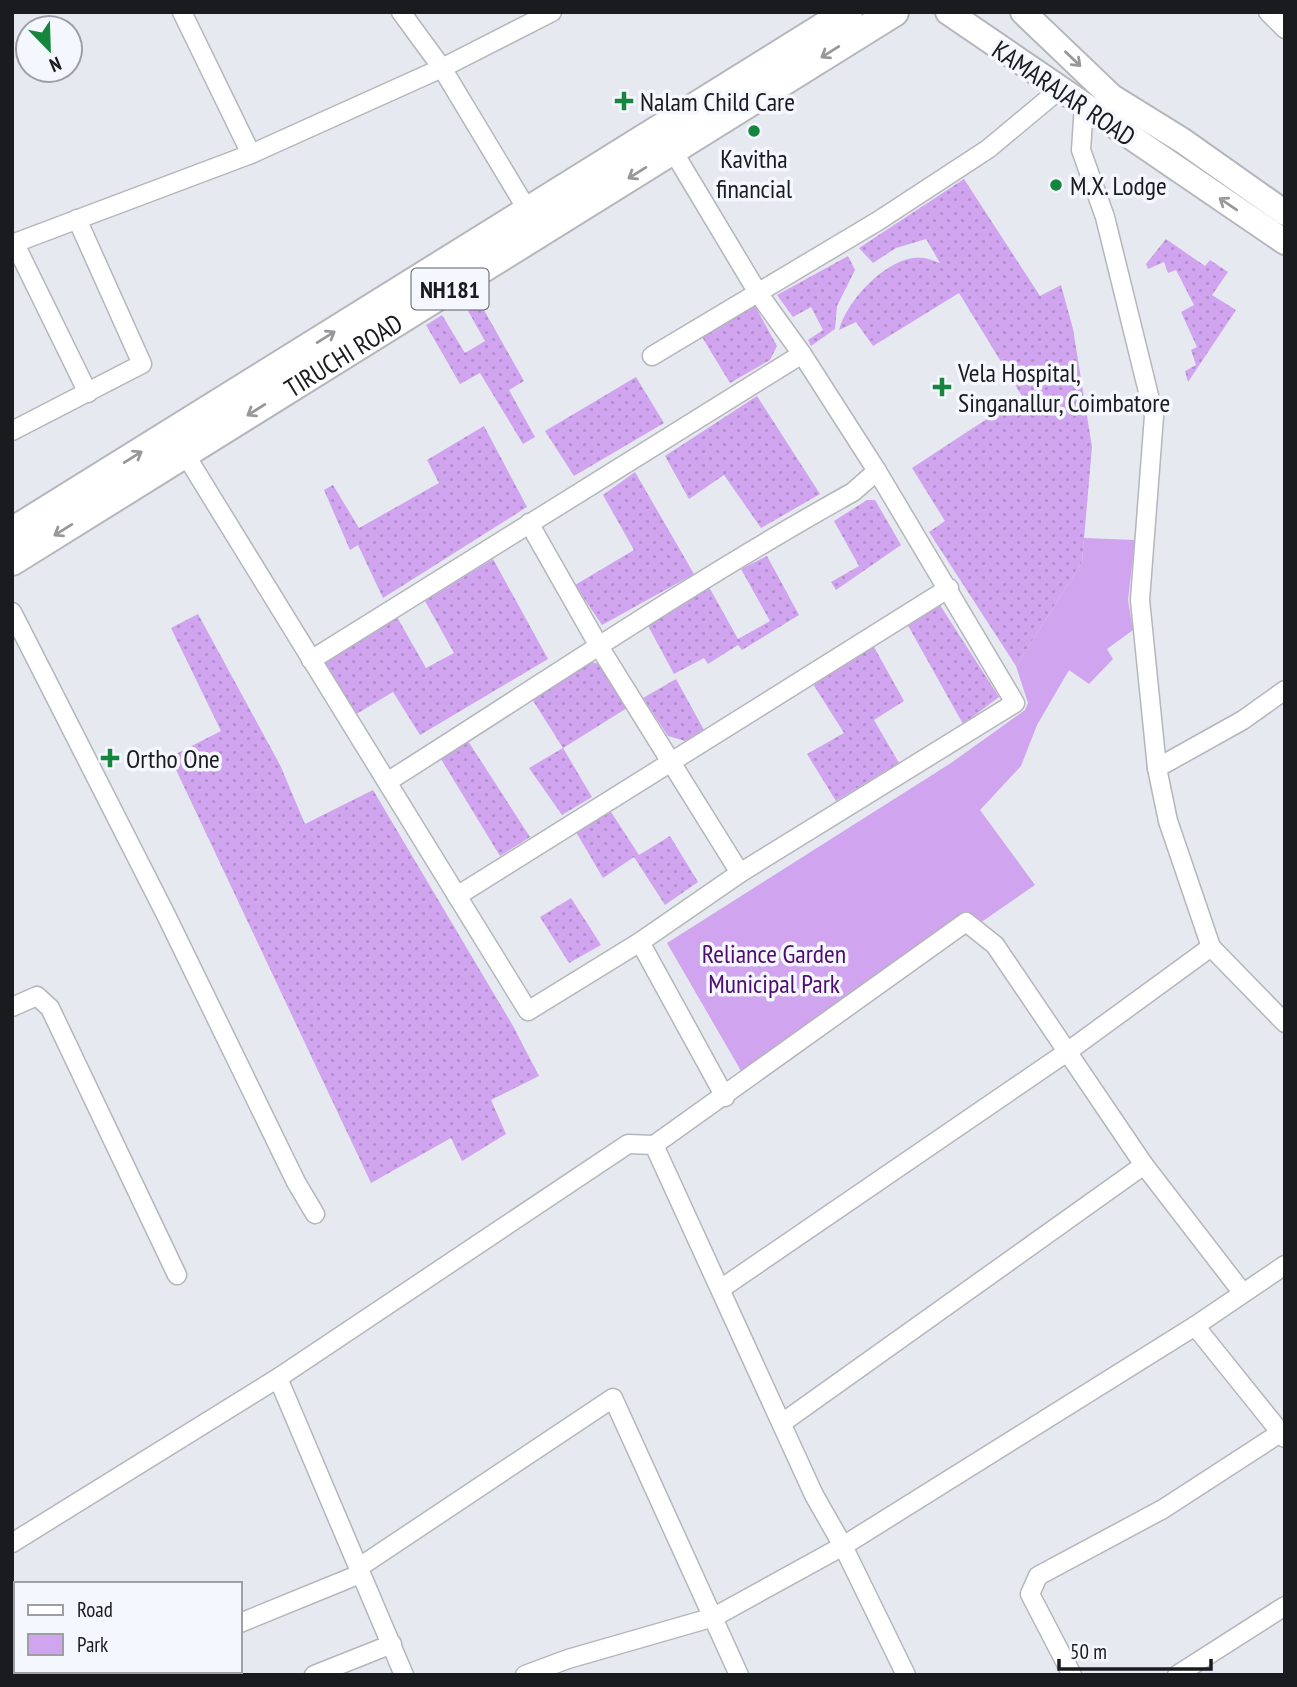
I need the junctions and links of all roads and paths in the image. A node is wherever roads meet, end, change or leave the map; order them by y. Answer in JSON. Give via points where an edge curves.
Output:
{"nodes":[{"id":1,"x":182,"y":12,"type":"edge"},
{"id":2,"x":401,"y":12,"type":"edge"},
{"id":3,"x":552,"y":12,"type":"edge"},
{"id":4,"x":848,"y":12,"type":"edge"},
{"id":5,"x":948,"y":12,"type":"edge"},
{"id":6,"x":1023,"y":12,"type":"edge"},
{"id":7,"x":1268,"y":12,"type":"edge"},
{"id":8,"x":887,"y":14,"type":"edge"},
{"id":9,"x":1285,"y":29,"type":"edge"},
{"id":10,"x":442,"y":68,"type":"junction"},
{"id":11,"x":1060,"y":89,"type":"junction"},
{"id":12,"x":1084,"y":106,"type":"junction"},
{"id":13,"x":673,"y":151,"type":"junction"},
{"id":14,"x":251,"y":154,"type":"junction"},
{"id":15,"x":528,"y":211,"type":"junction"},
{"id":16,"x":1285,"y":213,"type":"edge"},
{"id":17,"x":77,"y":219,"type":"junction"},
{"id":18,"x":1285,"y":242,"type":"edge"},
{"id":19,"x":14,"y":244,"type":"edge"},
{"id":20,"x":758,"y":293,"type":"junction"},
{"id":21,"x":389,"y":313,"type":"junction"},
{"id":22,"x":802,"y":354,"type":"junction"},
{"id":23,"x":652,"y":356,"type":"dead end"},
{"id":24,"x":88,"y":393,"type":"junction"},
{"id":25,"x":12,"y":431,"type":"edge"},
{"id":26,"x":185,"y":454,"type":"junction"},
{"id":27,"x":877,"y":471,"type":"junction"},
{"id":28,"x":529,"y":523,"type":"junction"},
{"id":29,"x":12,"y":532,"type":"edge"},
{"id":30,"x":12,"y":561,"type":"edge"},
{"id":31,"x":949,"y":589,"type":"junction"},
{"id":32,"x":12,"y":612,"type":"edge"},
{"id":33,"x":600,"y":648,"type":"junction"},
{"id":34,"x":311,"y":660,"type":"junction"},
{"id":35,"x":1285,"y":690,"type":"edge"},
{"id":36,"x":673,"y":761,"type":"junction"},
{"id":37,"x":1157,"y":768,"type":"junction"},
{"id":38,"x":387,"y":782,"type":"junction"},
{"id":39,"x":740,"y":873,"type":"junction"},
{"id":40,"x":457,"y":896,"type":"junction"},
{"id":41,"x":640,"y":942,"type":"junction"},
{"id":42,"x":1211,"y":947,"type":"junction"},
{"id":43,"x":12,"y":1007,"type":"edge"},
{"id":44,"x":1285,"y":1023,"type":"edge"},
{"id":45,"x":1067,"y":1052,"type":"junction"},
{"id":46,"x":725,"y":1097,"type":"junction"},
{"id":47,"x":654,"y":1145,"type":"junction"},
{"id":48,"x":1144,"y":1165,"type":"junction"},
{"id":49,"x":316,"y":1214,"type":"dead end"},
{"id":50,"x":1285,"y":1265,"type":"edge"},
{"id":51,"x":177,"y":1275,"type":"dead end"},
{"id":52,"x":722,"y":1288,"type":"junction"},
{"id":53,"x":1242,"y":1292,"type":"junction"},
{"id":54,"x":1195,"y":1326,"type":"junction"},
{"id":55,"x":278,"y":1378,"type":"junction"},
{"id":56,"x":782,"y":1423,"type":"junction"},
{"id":57,"x":1282,"y":1435,"type":"edge"},
{"id":58,"x":12,"y":1543,"type":"edge"},
{"id":59,"x":843,"y":1546,"type":"junction"},
{"id":60,"x":359,"y":1571,"type":"junction"},
{"id":61,"x":1285,"y":1606,"type":"edge"},
{"id":62,"x":714,"y":1617,"type":"junction"},
{"id":63,"x":242,"y":1622,"type":"edge"},
{"id":64,"x":393,"y":1644,"type":"junction"},
{"id":65,"x":570,"y":1667,"type":"edge"},
{"id":66,"x":314,"y":1675,"type":"edge"},
{"id":67,"x":404,"y":1675,"type":"edge"},
{"id":68,"x":525,"y":1675,"type":"edge"},
{"id":69,"x":739,"y":1675,"type":"edge"},
{"id":70,"x":906,"y":1675,"type":"edge"},
{"id":71,"x":1072,"y":1675,"type":"edge"},
{"id":72,"x":1177,"y":1675,"type":"edge"}],
"edges":[{"from":1,"to":14,"type":"street"},
{"from":2,"to":10,"type":"street"},
{"from":3,"to":10,"type":"street"},
{"from":4,"to":15,"type":"highway","name":"TIRUCHI ROAD","number":"NH181"},
{"from":5,"to":11,"type":"main road","name":"KAMARAJAR ROAD"},
{"from":6,"to":16,"type":"main road","name":"KAMARAJAR ROAD","one_way":true,"via":[[1112,97]]},
{"from":7,"to":9,"type":"street"},
{"from":8,"to":13,"type":"highway","name":"TIRUCHI ROAD","number":"NH181","one_way":true},
{"from":10,"to":14,"type":"street"},
{"from":10,"to":15,"type":"street"},
{"from":11,"to":12,"type":"main road","name":"KAMARAJAR ROAD"},
{"from":11,"to":20,"type":"street","via":[[988,149]]},
{"from":18,"to":12,"type":"main road","name":"KAMARAJAR ROAD","one_way":true},
{"from":12,"to":37,"type":"street","via":[[1081,150],[1105,217],[1154,416],[1140,600]]},
{"from":13,"to":20,"type":"street"},
{"from":13,"to":21,"type":"highway","name":"TIRUCHI ROAD","number":"NH181","one_way":true},
{"from":14,"to":17,"type":"street"},
{"from":15,"to":21,"type":"highway","name":"TIRUCHI ROAD","number":"NH181"},
{"from":17,"to":19,"type":"street"},
{"from":17,"to":24,"type":"street","via":[[142,364]]},
{"from":19,"to":24,"type":"street"},
{"from":20,"to":22,"type":"street"},
{"from":20,"to":23,"type":"street"},
{"from":21,"to":26,"type":"highway","name":"TIRUCHI ROAD","number":"NH181","one_way":true},
{"from":29,"to":21,"type":"highway","name":"TIRUCHI ROAD","number":"NH181","one_way":true},
{"from":22,"to":27,"type":"street"},
{"from":22,"to":28,"type":"street"},
{"from":24,"to":25,"type":"street"},
{"from":26,"to":30,"type":"highway","name":"TIRUCHI ROAD","number":"NH181","one_way":true},
{"from":26,"to":34,"type":"street"},
{"from":27,"to":31,"type":"street"},
{"from":27,"to":33,"type":"street","via":[[853,492],[676,596]]},
{"from":28,"to":33,"type":"street"},
{"from":28,"to":34,"type":"street"},
{"from":31,"to":36,"type":"street"},
{"from":31,"to":39,"type":"street","via":[[1015,703]]},
{"from":32,"to":49,"type":"street"},
{"from":33,"to":36,"type":"street"},
{"from":33,"to":38,"type":"street"},
{"from":34,"to":38,"type":"street"},
{"from":35,"to":37,"type":"street"},
{"from":36,"to":39,"type":"street"},
{"from":36,"to":40,"type":"street"},
{"from":37,"to":42,"type":"street","via":[[1178,855]]},
{"from":38,"to":40,"type":"street"},
{"from":39,"to":41,"type":"street"},
{"from":40,"to":41,"type":"street","via":[[528,1011]]},
{"from":41,"to":46,"type":"street"},
{"from":42,"to":44,"type":"street"},
{"from":42,"to":45,"type":"street"},
{"from":43,"to":51,"type":"street","via":[[37,996],[50,1008]]},
{"from":45,"to":46,"type":"street","via":[[995,945],[966,922]]},
{"from":45,"to":48,"type":"street"},
{"from":45,"to":52,"type":"street"},
{"from":46,"to":47,"type":"street"},
{"from":47,"to":52,"type":"street"},
{"from":47,"to":55,"type":"street","via":[[628,1144]]},
{"from":48,"to":53,"type":"street"},
{"from":48,"to":56,"type":"street"},
{"from":50,"to":53,"type":"street"},
{"from":52,"to":56,"type":"street"},
{"from":53,"to":54,"type":"street"},
{"from":54,"to":57,"type":"street"},
{"from":54,"to":59,"type":"street"},
{"from":55,"to":58,"type":"street"},
{"from":55,"to":60,"type":"street"},
{"from":56,"to":59,"type":"street"},
{"from":57,"to":71,"type":"street","via":[[1163,1509],[1038,1576],[1030,1594]]},
{"from":59,"to":62,"type":"street"},
{"from":59,"to":70,"type":"street"},
{"from":60,"to":62,"type":"street","via":[[612,1398]]},
{"from":60,"to":63,"type":"street"},
{"from":60,"to":64,"type":"street"},
{"from":61,"to":72,"type":"street"},
{"from":62,"to":65,"type":"street"},
{"from":62,"to":69,"type":"street"},
{"from":64,"to":66,"type":"street"},
{"from":64,"to":67,"type":"street"},
{"from":65,"to":68,"type":"street"}]}
